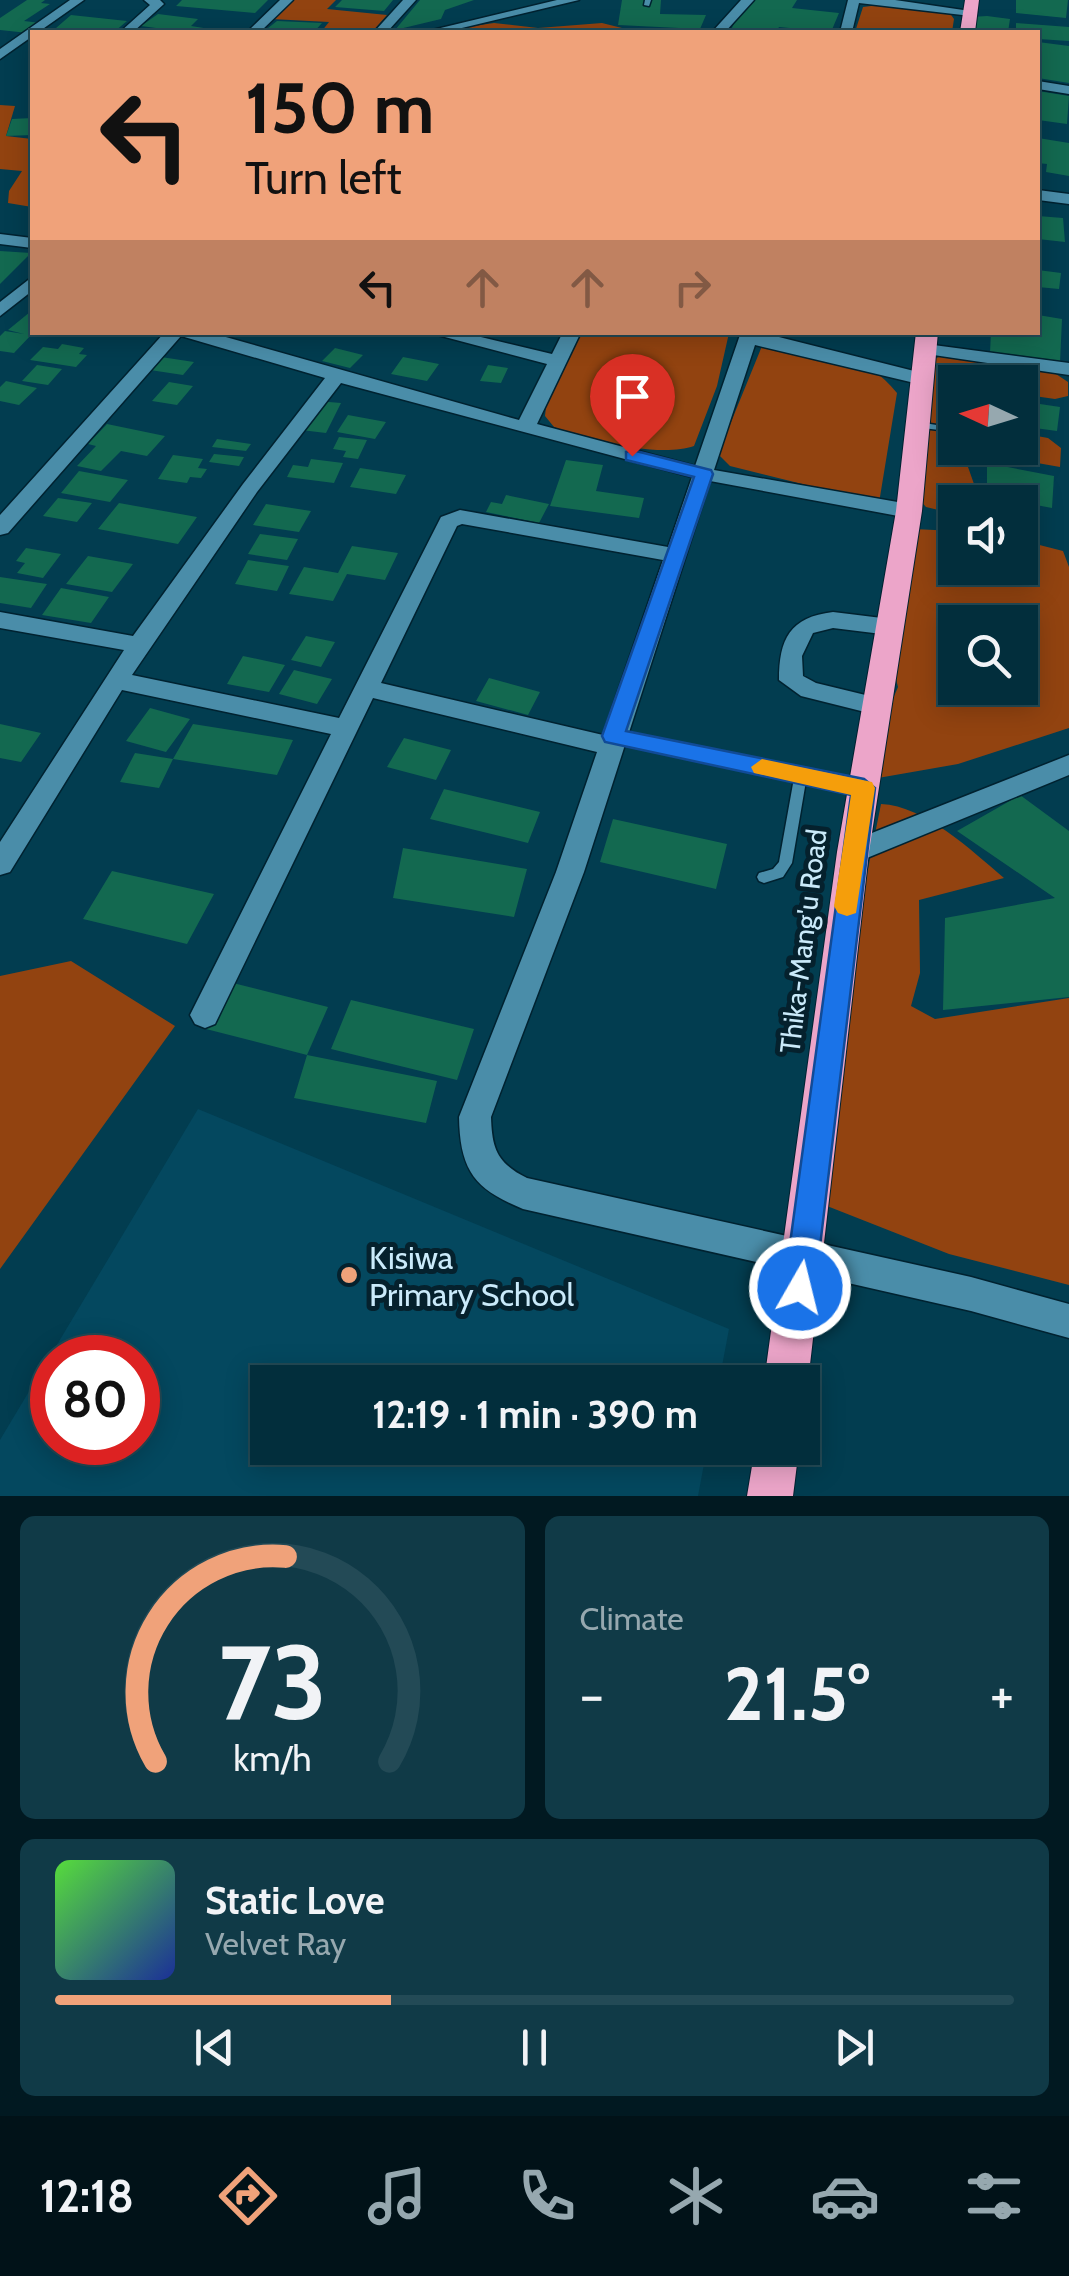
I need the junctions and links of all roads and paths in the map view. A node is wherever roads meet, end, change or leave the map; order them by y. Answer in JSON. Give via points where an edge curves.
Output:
{"nodes":[{"id":1,"x":78,"y":0,"type":"edge"},
{"id":2,"x":150,"y":0,"type":"edge"},
{"id":3,"x":286,"y":0,"type":"edge"},
{"id":4,"x":410,"y":0,"type":"edge"},
{"id":5,"x":573,"y":0,"type":"edge"},
{"id":6,"x":748,"y":0,"type":"edge"},
{"id":7,"x":858,"y":0,"type":"edge"},
{"id":8,"x":541,"y":4,"type":"edge"},
{"id":9,"x":971,"y":6,"type":"edge"},
{"id":10,"x":39,"y":30,"type":"edge"},
{"id":11,"x":128,"y":30,"type":"edge"},
{"id":12,"x":255,"y":30,"type":"edge"},
{"id":13,"x":382,"y":30,"type":"edge"},
{"id":14,"x":438,"y":30,"type":"edge"},
{"id":15,"x":720,"y":30,"type":"edge"},
{"id":16,"x":847,"y":30,"type":"edge"},
{"id":17,"x":0,"y":35,"type":"edge"},
{"id":18,"x":30,"y":36,"type":"edge"},
{"id":19,"x":30,"y":37,"type":"edge"},
{"id":20,"x":0,"y":55,"type":"edge"},
{"id":21,"x":1040,"y":85,"type":"edge"},
{"id":22,"x":1069,"y":90,"type":"edge"},
{"id":23,"x":1040,"y":195,"type":"edge"},
{"id":24,"x":1069,"y":200,"type":"edge"},
{"id":25,"x":30,"y":224,"type":"dead end"},
{"id":26,"x":7,"y":240,"type":"edge"},
{"id":27,"x":30,"y":284,"type":"edge"},
{"id":28,"x":0,"y":311,"type":"edge"},
{"id":29,"x":172,"y":335,"type":"edge"},
{"id":30,"x":197,"y":335,"type":"edge"},
{"id":31,"x":448,"y":335,"type":"edge"},
{"id":32,"x":570,"y":335,"type":"edge"},
{"id":33,"x":749,"y":335,"type":"edge"},
{"id":34,"x":925,"y":354,"type":"edge"},
{"id":35,"x":558,"y":360,"type":"junction"},
{"id":36,"x":1069,"y":369,"type":"edge"},
{"id":37,"x":336,"y":376,"type":"junction"},
{"id":38,"x":918,"y":425,"type":"junction"},
{"id":39,"x":525,"y":428,"type":"junction"},
{"id":40,"x":938,"y":428,"type":"edge"},
{"id":41,"x":704,"y":474,"type":"junction"},
{"id":42,"x":909,"y":511,"type":"junction"},
{"id":43,"x":0,"y":528,"type":"edge"},
{"id":44,"x":676,"y":555,"type":"junction"},
{"id":45,"x":0,"y":620,"type":"edge"},
{"id":46,"x":890,"y":628,"type":"junction"},
{"id":47,"x":140,"y":644,"type":"junction"},
{"id":48,"x":118,"y":681,"type":"junction"},
{"id":49,"x":366,"y":688,"type":"junction"},
{"id":50,"x":877,"y":706,"type":"junction"},
{"id":51,"x":346,"y":728,"type":"junction"},
{"id":52,"x":612,"y":741,"type":"junction"},
{"id":53,"x":1069,"y":765,"type":"edge"},
{"id":54,"x":800,"y":775,"type":"junction"},
{"id":55,"x":864,"y":788,"type":"junction"},
{"id":56,"x":853,"y":852,"type":"junction"},
{"id":57,"x":0,"y":864,"type":"edge"},
{"id":58,"x":764,"y":877,"type":"dead end"},
{"id":59,"x":205,"y":1014,"type":"dead end"},
{"id":60,"x":804,"y":1257,"type":"junction"},
{"id":61,"x":1069,"y":1321,"type":"edge"},
{"id":62,"x":788,"y":1365,"type":"edge"},
{"id":63,"x":775,"y":1465,"type":"edge"},
{"id":64,"x":770,"y":1496,"type":"edge"}],
"edges":[{"from":1,"to":10,"type":"street"},
{"from":2,"to":11,"type":"street","via":[[158,4]]},
{"from":3,"to":12,"type":"street"},
{"from":4,"to":13,"type":"street"},
{"from":5,"to":8,"type":"street"},
{"from":6,"to":15,"type":"street"},
{"from":7,"to":9,"type":"street"},
{"from":7,"to":16,"type":"street"},
{"from":8,"to":14,"type":"street"},
{"from":17,"to":18,"type":"street"},
{"from":19,"to":20,"type":"street"},
{"from":21,"to":22,"type":"street"},
{"from":23,"to":24,"type":"street"},
{"from":25,"to":26,"type":"street"},
{"from":27,"to":28,"type":"street"},
{"from":29,"to":43,"type":"street"},
{"from":30,"to":37,"type":"street"},
{"from":31,"to":35,"type":"street"},
{"from":32,"to":35,"type":"street"},
{"from":33,"to":34,"type":"street"},
{"from":33,"to":41,"type":"street"},
{"from":34,"to":36,"type":"street"},
{"from":34,"to":38,"type":"highway","name":"Thika-Mang'u Road"},
{"from":35,"to":39,"type":"street"},
{"from":37,"to":39,"type":"street"},
{"from":37,"to":47,"type":"street"},
{"from":38,"to":40,"type":"lane"},
{"from":38,"to":42,"type":"highway","name":"Thika-Mang'u Road"},
{"from":39,"to":41,"type":"street"},
{"from":41,"to":42,"type":"street"},
{"from":41,"to":44,"type":"street"},
{"from":42,"to":46,"type":"highway","name":"Thika-Mang'u Road"},
{"from":44,"to":49,"type":"street","via":[[454,519],[440,533]]},
{"from":44,"to":52,"type":"street"},
{"from":45,"to":47,"type":"street"},
{"from":46,"to":50,"type":"highway","name":"Thika-Mang'u Road"},
{"from":46,"to":50,"type":"street","via":[[811,622],[796,634],[789,662],[791,680],[809,690]]},
{"from":47,"to":48,"type":"street"},
{"from":48,"to":51,"type":"street"},
{"from":48,"to":57,"type":"street"},
{"from":49,"to":51,"type":"street"},
{"from":49,"to":52,"type":"street"},
{"from":50,"to":55,"type":"highway","name":"Thika-Mang'u Road"},
{"from":51,"to":59,"type":"street"},
{"from":52,"to":54,"type":"lane"},
{"from":52,"to":60,"type":"street","via":[[570,872],[476,1117],[475,1153],[490,1177],[524,1193]]},
{"from":53,"to":56,"type":"street"},
{"from":54,"to":55,"type":"lane"},
{"from":54,"to":58,"type":"lane","via":[[785,863]]},
{"from":55,"to":56,"type":"highway","name":"Thika-Mang'u Road"},
{"from":56,"to":60,"type":"highway","name":"Thika-Mang'u Road"},
{"from":60,"to":61,"type":"street"},
{"from":60,"to":62,"type":"highway","name":"Thika-Mang'u Road"},
{"from":63,"to":64,"type":"highway"}]}
